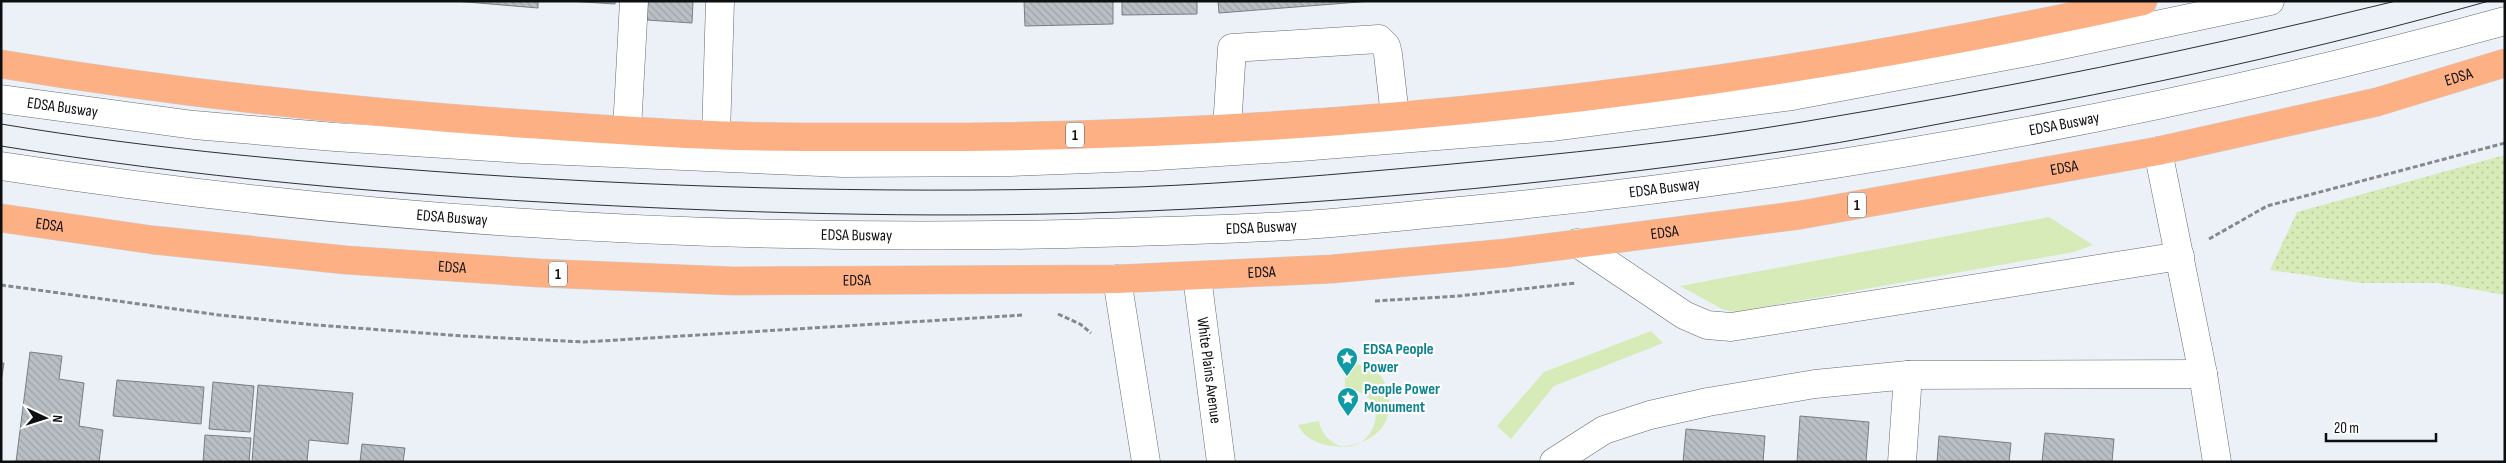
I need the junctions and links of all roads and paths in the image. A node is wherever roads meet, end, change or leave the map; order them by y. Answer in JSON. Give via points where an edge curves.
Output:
{"nodes":[{"id":1,"x":634,"y":1,"type":"edge"},
{"id":2,"x":720,"y":1,"type":"edge"},
{"id":3,"x":2143,"y":1,"type":"edge"},
{"id":4,"x":2270,"y":1,"type":"edge"},
{"id":5,"x":2505,"y":20,"type":"edge"},
{"id":6,"x":2505,"y":63,"type":"edge"},
{"id":7,"x":1,"y":64,"type":"edge"},
{"id":8,"x":1,"y":99,"type":"edge"},
{"id":9,"x":1395,"y":116,"type":"junction"},
{"id":10,"x":1227,"y":129,"type":"junction"},
{"id":11,"x":627,"y":130,"type":"junction"},
{"id":12,"x":716,"y":135,"type":"junction"},
{"id":13,"x":2505,"y":143,"type":"edge"},
{"id":14,"x":2158,"y":151,"type":"junction"},
{"id":15,"x":1,"y":166,"type":"edge"},
{"id":16,"x":1,"y":218,"type":"edge"},
{"id":17,"x":1577,"y":243,"type":"junction"},
{"id":18,"x":2180,"y":256,"type":"junction"},
{"id":19,"x":1197,"y":277,"type":"junction"},
{"id":20,"x":1626,"y":277,"type":"junction"},
{"id":21,"x":1117,"y":279,"type":"junction"},
{"id":22,"x":1,"y":285,"type":"edge"},
{"id":23,"x":1371,"y":301,"type":"dead end"},
{"id":24,"x":1026,"y":315,"type":"dead end"},
{"id":25,"x":2203,"y":374,"type":"junction"},
{"id":26,"x":1908,"y":375,"type":"junction"},
{"id":27,"x":1146,"y":462,"type":"edge"},
{"id":28,"x":1221,"y":462,"type":"edge"},
{"id":29,"x":1554,"y":462,"type":"edge"},
{"id":30,"x":1902,"y":462,"type":"edge"},
{"id":31,"x":2217,"y":462,"type":"edge"}],
"edges":[{"from":1,"to":11,"type":"street"},
{"from":2,"to":12,"type":"street"},
{"from":3,"to":9,"type":"highway","number":"1","via":[[1979,36],[1743,75],[1555,100]]},
{"from":4,"to":8,"type":"street","name":"EDSA Busway","via":[[2047,48],[1792,96],[1551,127],[1141,157],[843,163],[569,151],[194,125]]},
{"from":5,"to":15,"type":"street","name":"EDSA Busway","via":[[2238,88],[2056,126],[1814,168],[1560,201],[1306,225],[1012,235],[844,236],[669,231],[332,209]]},
{"from":6,"to":14,"type":"highway","name":"EDSA","number":"1","via":[[2377,102]]},
{"from":7,"to":11,"type":"highway","number":"1","via":[[250,99],[439,118]]},
{"from":9,"to":10,"type":"highway","number":"1"},
{"from":9,"to":10,"type":"street","via":[[1388,54],[1379,39],[1232,48]]},
{"from":10,"to":12,"type":"highway","number":"1","via":[[958,137]]},
{"from":11,"to":12,"type":"highway","number":"1"},
{"from":13,"to":18,"type":"path","via":[[2267,206]]},
{"from":14,"to":17,"type":"highway","name":"EDSA","number":"1","via":[[1800,215]]},
{"from":14,"to":18,"type":"street"},
{"from":16,"to":21,"type":"highway","name":"EDSA","number":"1","via":[[154,240],[346,260],[539,274],[733,281]]},
{"from":17,"to":19,"type":"highway","name":"EDSA","number":"1","via":[[1332,269]]},
{"from":17,"to":20,"type":"street"},
{"from":18,"to":20,"type":"street","via":[[1731,327],[1708,325],[1690,318]]},
{"from":18,"to":25,"type":"street"},
{"from":19,"to":21,"type":"highway","name":"EDSA","number":"1"},
{"from":19,"to":28,"type":"street","name":"White Plains Avenue"},
{"from":20,"to":23,"type":"path","via":[[1459,296]]},
{"from":21,"to":27,"type":"street"},
{"from":22,"to":24,"type":"path","via":[[297,323],[584,342]]},
{"from":25,"to":26,"type":"street"},
{"from":25,"to":31,"type":"street"},
{"from":26,"to":29,"type":"street","via":[[1815,384],[1650,415],[1604,430]]},
{"from":26,"to":30,"type":"street"}]}
